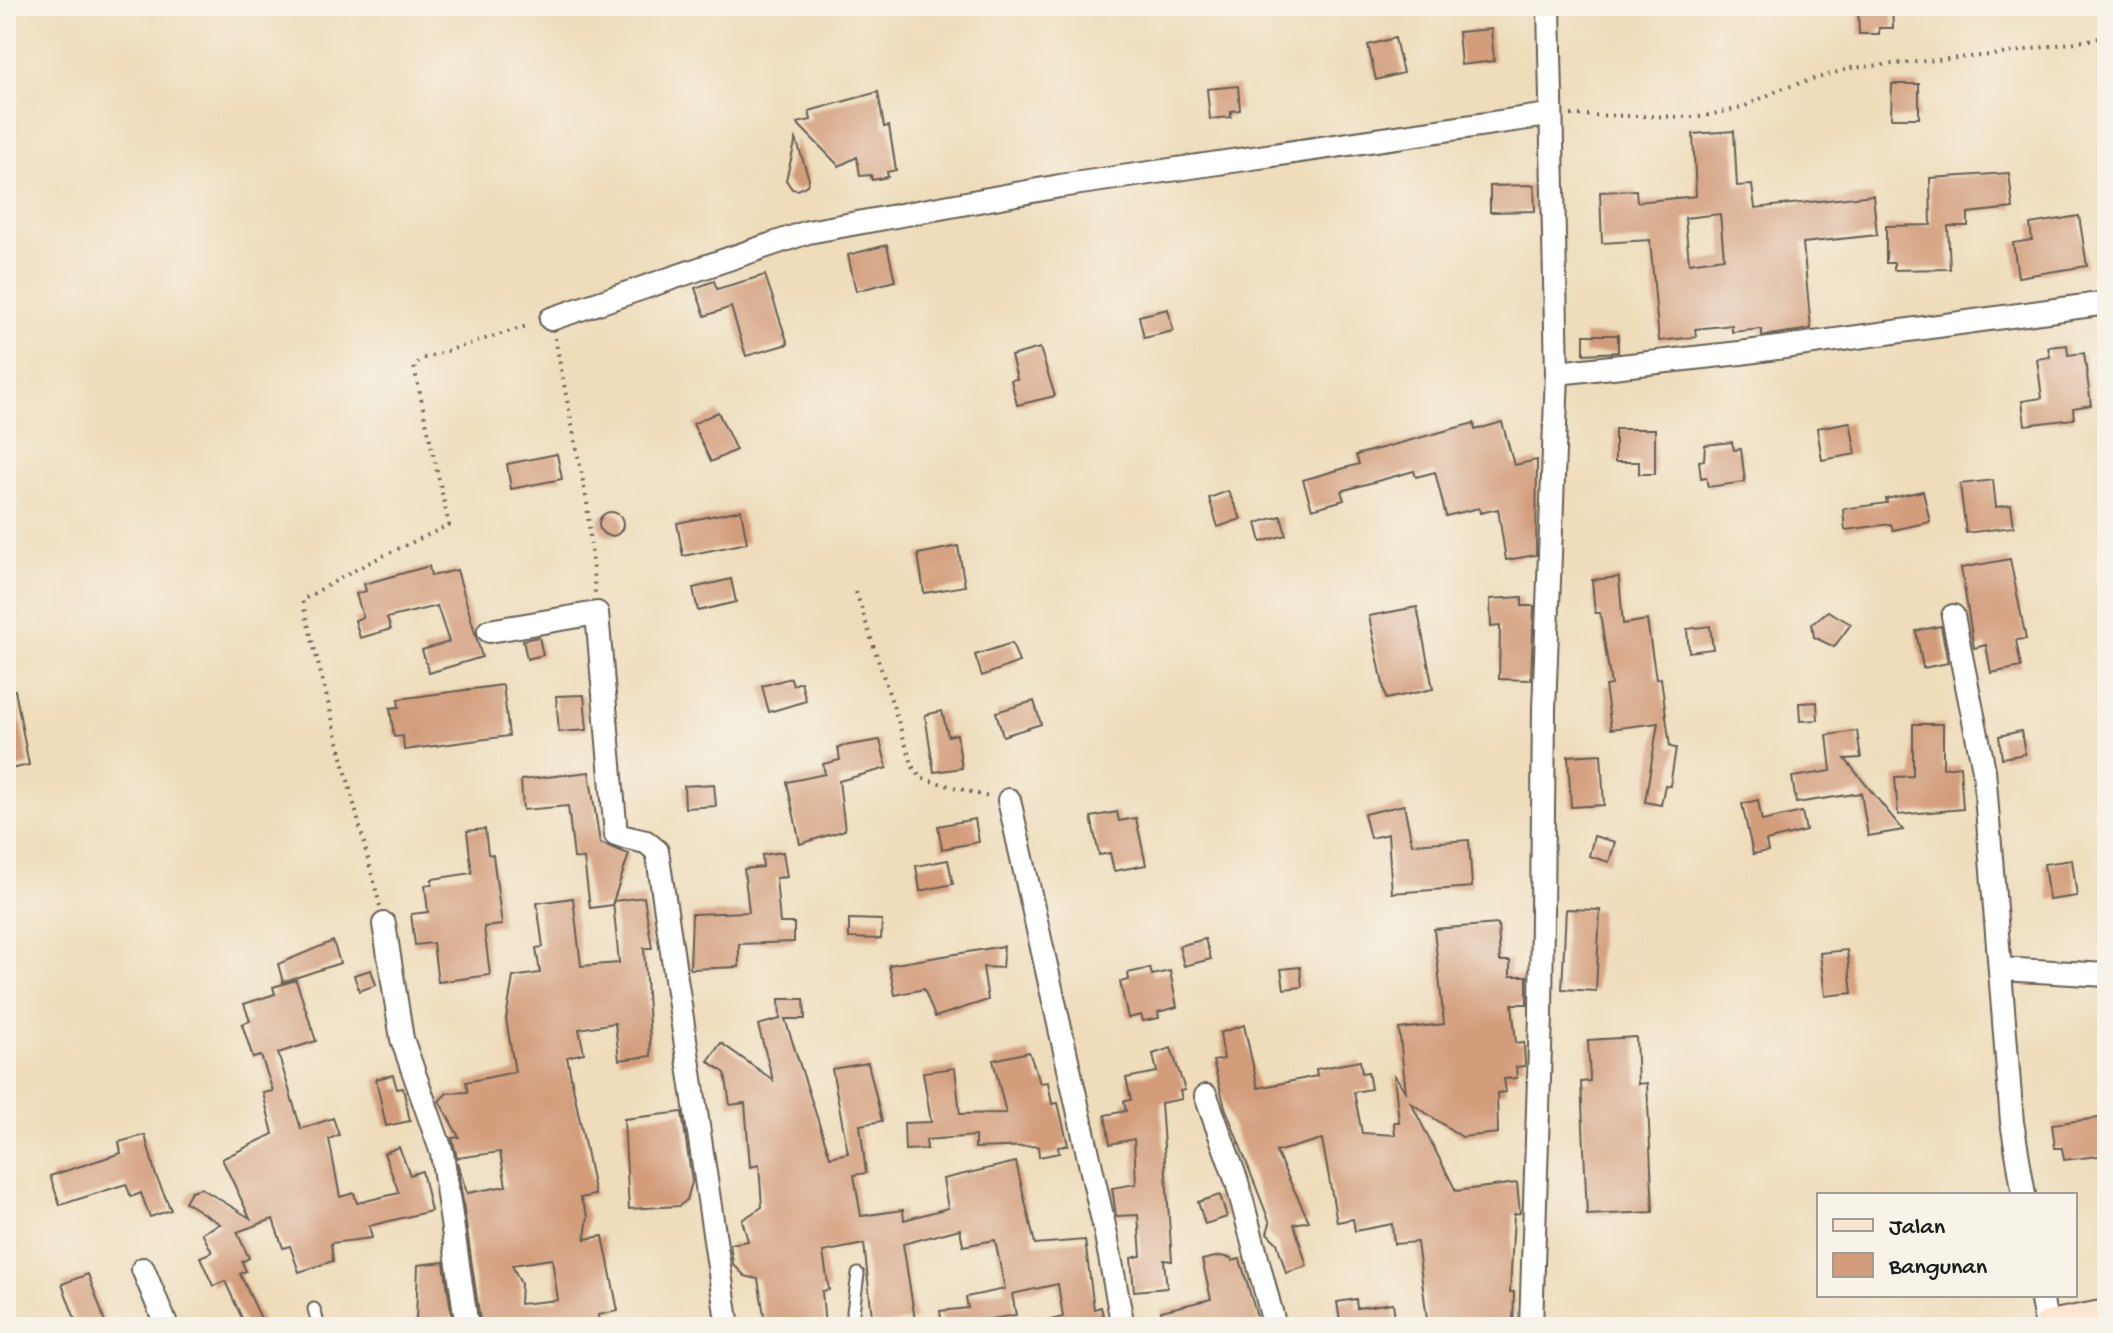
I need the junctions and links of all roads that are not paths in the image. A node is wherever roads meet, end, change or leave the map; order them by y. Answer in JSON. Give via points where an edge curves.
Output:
{"nodes":[{"id":1,"x":1549,"y":6,"type":"edge"},
{"id":2,"x":1548,"y":115,"type":"junction"},
{"id":3,"x":2107,"y":303,"type":"edge"},
{"id":4,"x":551,"y":319,"type":"road end"},
{"id":5,"x":1557,"y":373,"type":"junction"},
{"id":6,"x":1953,"y":616,"type":"dead end"},
{"id":7,"x":489,"y":631,"type":"dead end"},
{"id":8,"x":1009,"y":800,"type":"road end"},
{"id":9,"x":384,"y":924,"type":"road end"},
{"id":10,"x":2000,"y":969,"type":"junction"},
{"id":11,"x":2107,"y":975,"type":"edge"},
{"id":12,"x":1206,"y":1096,"type":"dead end"},
{"id":13,"x":2024,"y":1193,"type":"edge"},
{"id":14,"x":143,"y":1269,"type":"dead end"},
{"id":15,"x":858,"y":1274,"type":"dead end"},
{"id":16,"x":2041,"y":1297,"type":"edge"},
{"id":17,"x":314,"y":1309,"type":"dead end"},
{"id":18,"x":2107,"y":1316,"type":"edge"},
{"id":19,"x":167,"y":1327,"type":"edge"},
{"id":20,"x":319,"y":1327,"type":"edge"},
{"id":21,"x":467,"y":1327,"type":"edge"},
{"id":22,"x":728,"y":1327,"type":"edge"},
{"id":23,"x":851,"y":1327,"type":"edge"},
{"id":24,"x":1123,"y":1327,"type":"edge"},
{"id":25,"x":1275,"y":1327,"type":"edge"},
{"id":26,"x":1531,"y":1327,"type":"edge"},
{"id":27,"x":2048,"y":1327,"type":"edge"}],
"edges":[{"from":1,"to":2,"type":"street"},
{"from":2,"to":4,"type":"street","via":[[1060,186],[808,232]]},
{"from":2,"to":5,"type":"street"},
{"from":3,"to":5,"type":"street"},
{"from":5,"to":26,"type":"street"},
{"from":6,"to":10,"type":"street","via":[[1984,770]]},
{"from":7,"to":22,"type":"street","via":[[597,613],[616,835],[646,842],[657,851]]},
{"from":8,"to":24,"type":"street"},
{"from":9,"to":21,"type":"street","via":[[402,1039],[442,1153]]},
{"from":10,"to":11,"type":"street"},
{"from":10,"to":13,"type":"street","via":[[2012,1122]]},
{"from":12,"to":25,"type":"street","via":[[1237,1182]]},
{"from":14,"to":19,"type":"street"},
{"from":15,"to":23,"type":"lane"},
{"from":16,"to":27,"type":"street"},
{"from":17,"to":20,"type":"lane"},
{"from":18,"to":27,"type":"main road"}]}
